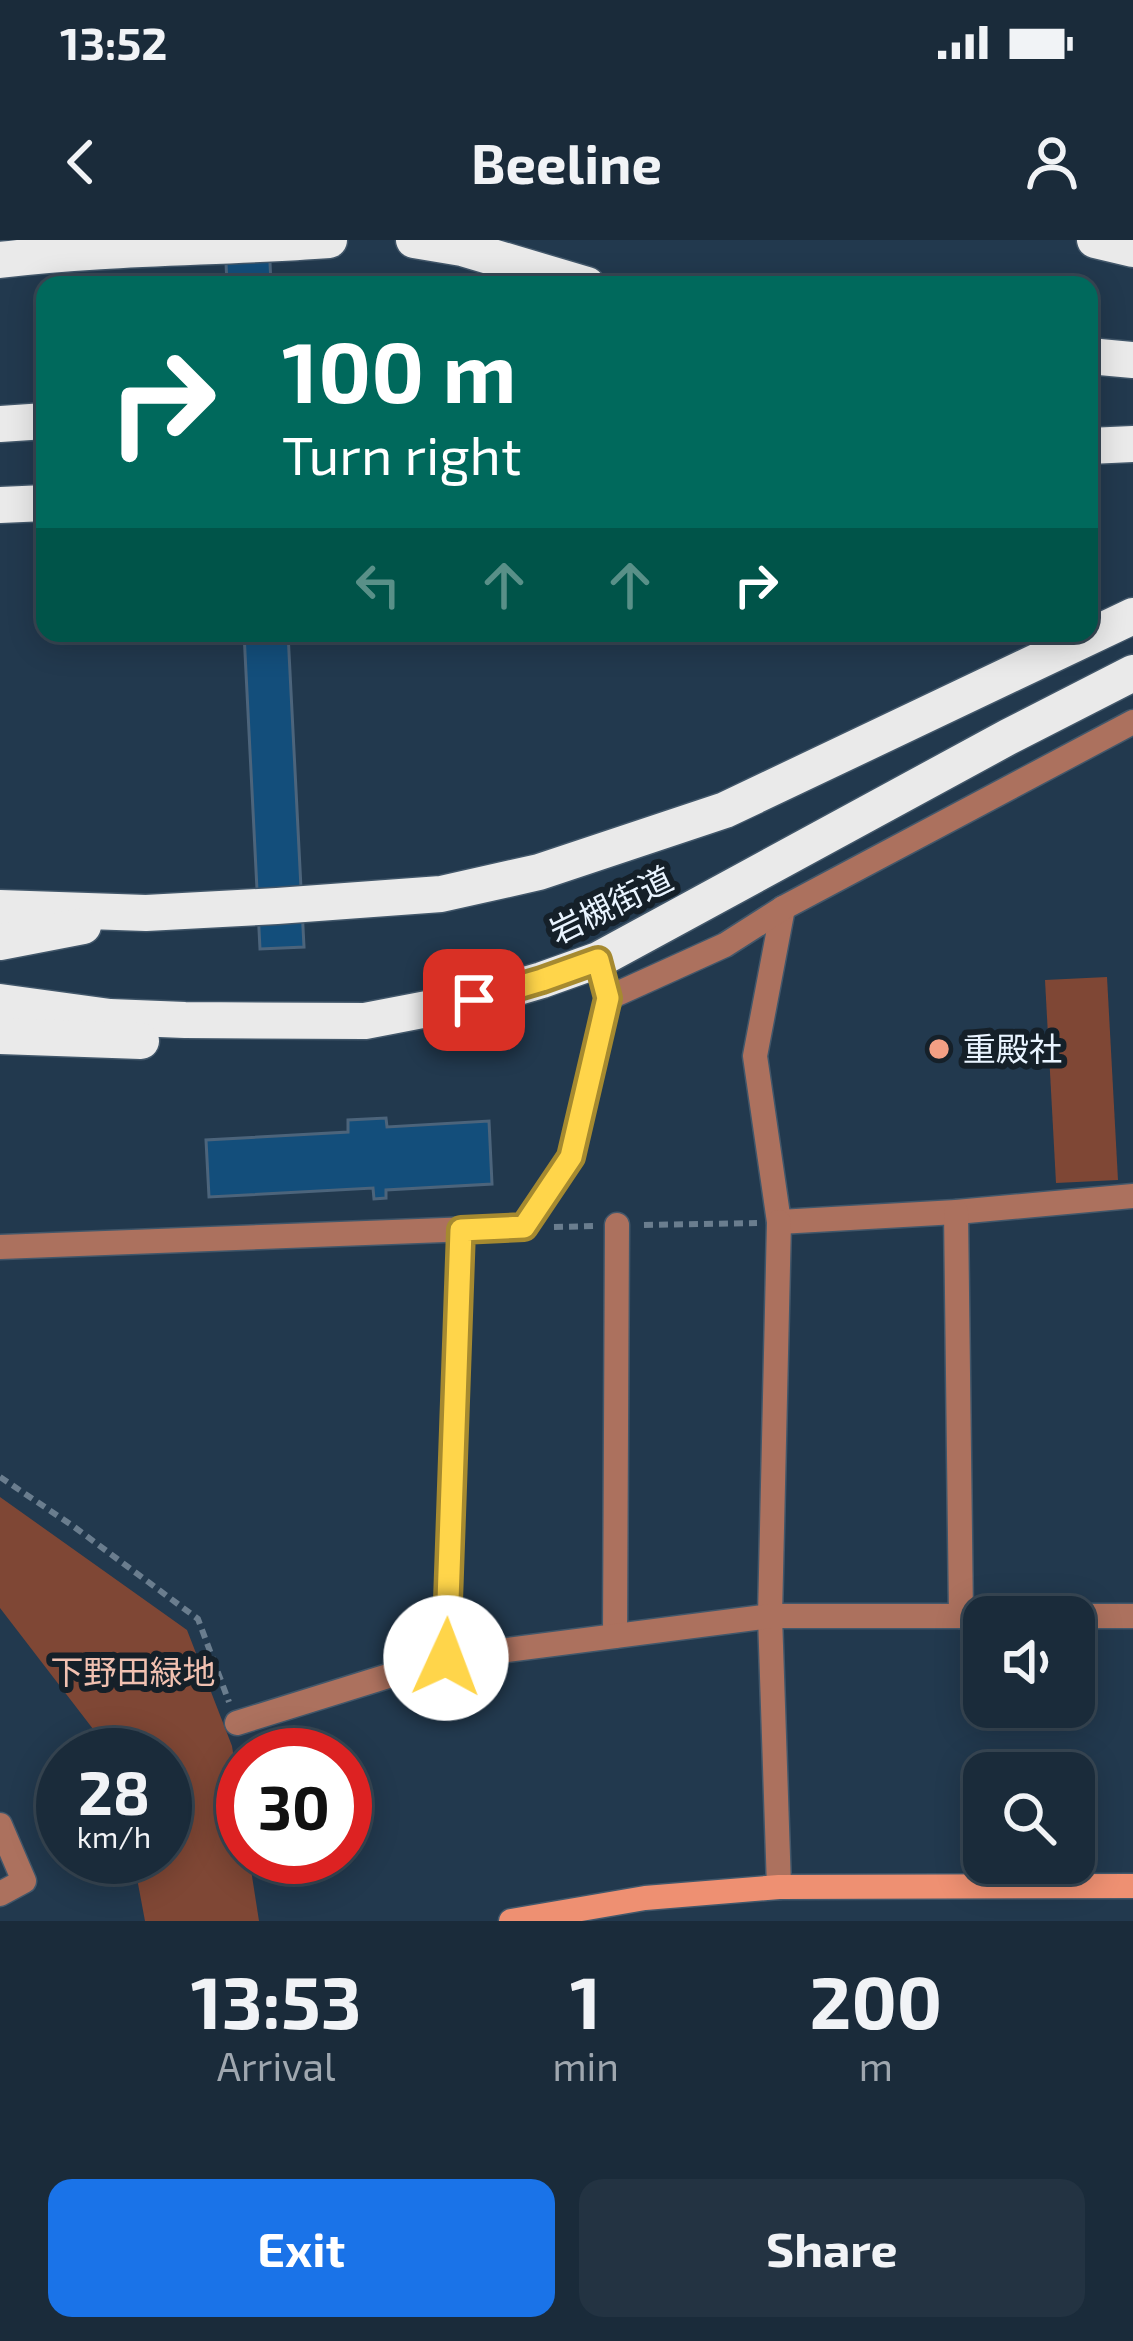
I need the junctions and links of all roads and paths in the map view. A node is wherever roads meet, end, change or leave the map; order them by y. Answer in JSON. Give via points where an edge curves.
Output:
{"nodes":[{"id":1,"x":329,"y":240,"type":"edge"},
{"id":2,"x":414,"y":240,"type":"edge"},
{"id":3,"x":1095,"y":240,"type":"edge"},
{"id":4,"x":1133,"y":249,"type":"edge"},
{"id":5,"x":0,"y":260,"type":"edge"},
{"id":6,"x":557,"y":276,"type":"edge"},
{"id":7,"x":1098,"y":357,"type":"edge"},
{"id":8,"x":1133,"y":360,"type":"edge"},
{"id":9,"x":1133,"y":373,"type":"edge"},
{"id":10,"x":1098,"y":374,"type":"edge"},
{"id":11,"x":36,"y":422,"type":"edge"},
{"id":12,"x":0,"y":424,"type":"edge"},
{"id":13,"x":1133,"y":444,"type":"edge"},
{"id":14,"x":1098,"y":446,"type":"edge"},
{"id":15,"x":36,"y":504,"type":"edge"},
{"id":16,"x":0,"y":506,"type":"edge"},
{"id":17,"x":1133,"y":616,"type":"edge"},
{"id":18,"x":1098,"y":633,"type":"edge"},
{"id":19,"x":1078,"y":642,"type":"edge"},
{"id":20,"x":1133,"y":673,"type":"edge"},
{"id":21,"x":1133,"y":722,"type":"edge"},
{"id":22,"x":0,"y":908,"type":"edge"},
{"id":23,"x":783,"y":908,"type":"junction"},
{"id":24,"x":146,"y":913,"type":"junction"},
{"id":25,"x":0,"y":942,"type":"edge"},
{"id":26,"x":598,"y":960,"type":"junction"},
{"id":27,"x":608,"y":998,"type":"junction"},
{"id":28,"x":0,"y":1002,"type":"edge"},
{"id":29,"x":365,"y":1021,"type":"junction"},
{"id":30,"x":0,"y":1036,"type":"edge"},
{"id":31,"x":1133,"y":1196,"type":"edge"},
{"id":32,"x":956,"y":1212,"type":"junction"},
{"id":33,"x":779,"y":1222,"type":"junction"},
{"id":34,"x":617,"y":1225,"type":"junction"},
{"id":35,"x":524,"y":1227,"type":"junction"},
{"id":36,"x":461,"y":1230,"type":"junction"},
{"id":37,"x":0,"y":1247,"type":"edge"},
{"id":38,"x":0,"y":1477,"type":"edge"},
{"id":39,"x":770,"y":1616,"type":"junction"},
{"id":40,"x":961,"y":1616,"type":"junction"},
{"id":41,"x":1133,"y":1616,"type":"edge"},
{"id":42,"x":615,"y":1636,"type":"junction"},
{"id":43,"x":446,"y":1658,"type":"junction"},
{"id":44,"x":237,"y":1723,"type":"joint"},
{"id":45,"x":0,"y":1826,"type":"edge"},
{"id":46,"x":1133,"y":1886,"type":"edge"},
{"id":47,"x":779,"y":1887,"type":"junction"},
{"id":48,"x":0,"y":1894,"type":"edge"},
{"id":49,"x":511,"y":1921,"type":"edge"}],
"edges":[{"from":1,"to":5,"type":"highway"},
{"from":2,"to":6,"type":"highway"},
{"from":3,"to":4,"type":"highway"},
{"from":7,"to":8,"type":"highway"},
{"from":9,"to":10,"type":"highway"},
{"from":11,"to":12,"type":"highway"},
{"from":13,"to":14,"type":"highway"},
{"from":15,"to":16,"type":"highway"},
{"from":17,"to":18,"type":"highway"},
{"from":19,"to":24,"type":"highway","via":[[725,810],[539,872],[442,894]]},
{"from":20,"to":26,"type":"highway","name":"岩槻街道"},
{"from":21,"to":23,"type":"street"},
{"from":22,"to":24,"type":"highway"},
{"from":23,"to":27,"type":"street","via":[[725,945]]},
{"from":23,"to":33,"type":"street","via":[[755,1056]]},
{"from":24,"to":25,"type":"highway"},
{"from":26,"to":27,"type":"street"},
{"from":26,"to":29,"type":"highway","name":"岩槻街道","via":[[474,1000]]},
{"from":27,"to":35,"type":"street","via":[[571,1157]]},
{"from":28,"to":29,"type":"highway","name":"岩槻街道","via":[[185,1021]]},
{"from":29,"to":30,"type":"highway","via":[[281,1037],[174,1042]]},
{"from":31,"to":32,"type":"street"},
{"from":32,"to":33,"type":"street"},
{"from":32,"to":40,"type":"street"},
{"from":33,"to":34,"type":"path"},
{"from":33,"to":39,"type":"street"},
{"from":34,"to":35,"type":"path"},
{"from":34,"to":42,"type":"street"},
{"from":35,"to":36,"type":"street"},
{"from":36,"to":37,"type":"street"},
{"from":36,"to":43,"type":"street"},
{"from":38,"to":44,"type":"path","via":[[198,1619]]},
{"from":39,"to":40,"type":"street"},
{"from":39,"to":42,"type":"street"},
{"from":39,"to":47,"type":"street"},
{"from":40,"to":41,"type":"street"},
{"from":42,"to":43,"type":"street"},
{"from":43,"to":44,"type":"street"},
{"from":45,"to":48,"type":"street","via":[[24,1881]]},
{"from":46,"to":47,"type":"street"},
{"from":47,"to":49,"type":"street"}]}
